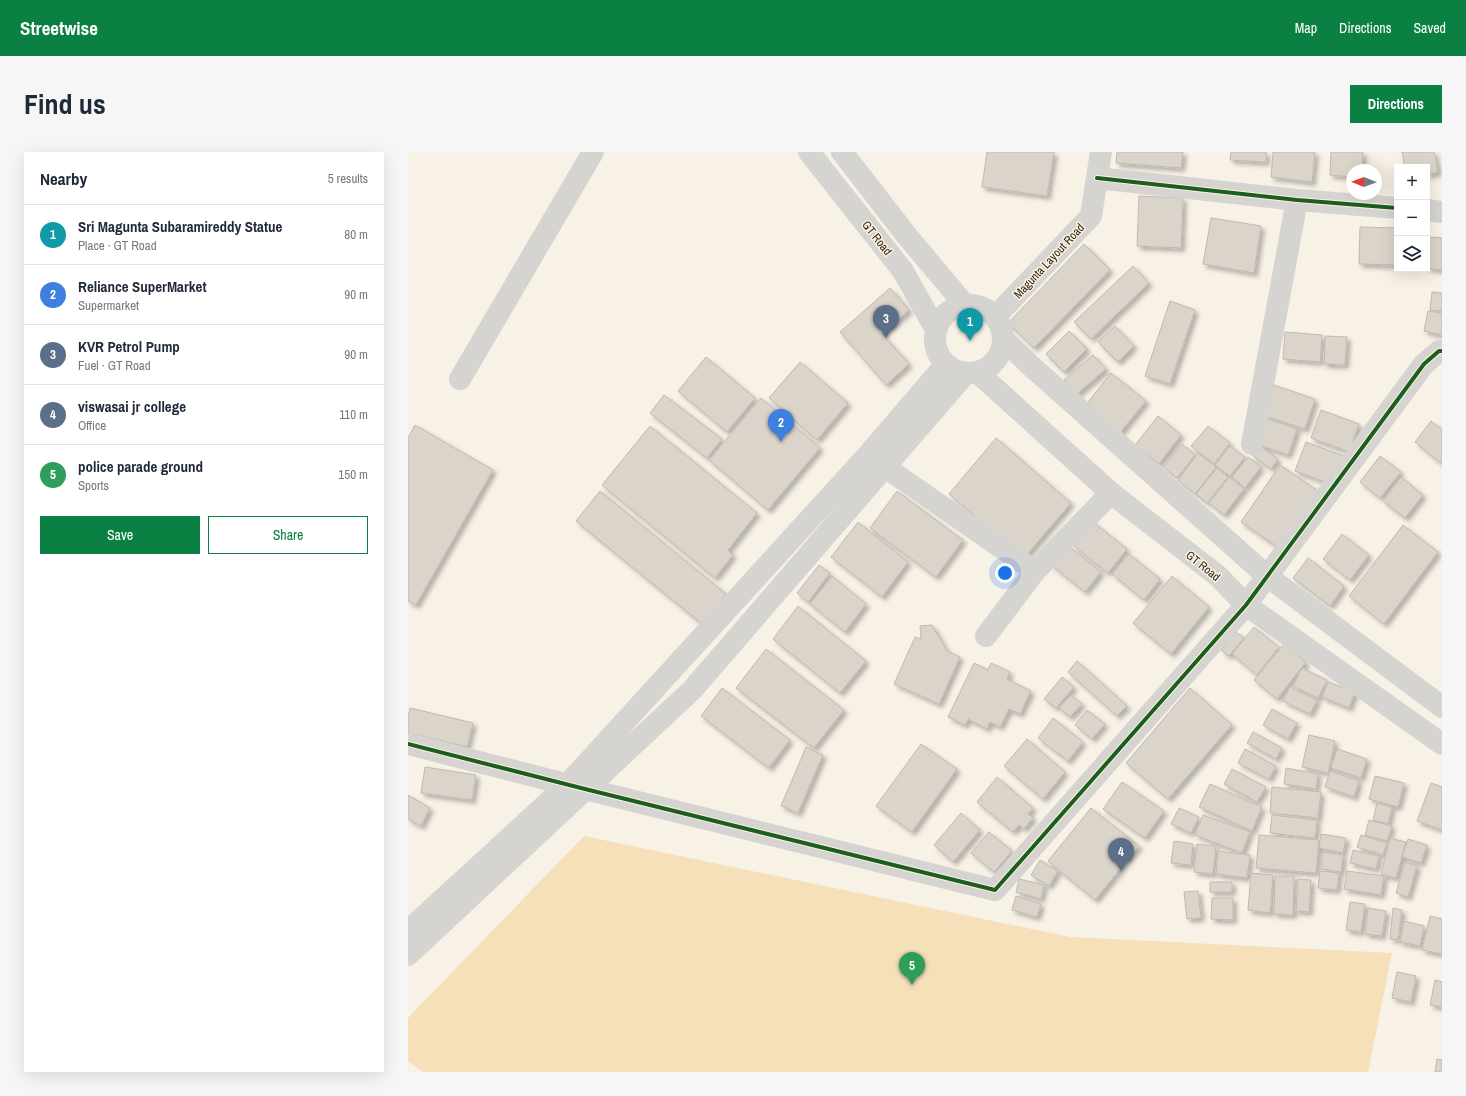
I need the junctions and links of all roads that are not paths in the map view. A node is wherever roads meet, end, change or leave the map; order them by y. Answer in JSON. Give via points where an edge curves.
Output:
{"nodes":[{"id":1,"x":594,"y":152,"type":"edge"},
{"id":2,"x":809,"y":152,"type":"edge"},
{"id":3,"x":842,"y":152,"type":"edge"},
{"id":4,"x":1101,"y":152,"type":"edge"},
{"id":5,"x":1097,"y":178,"type":"junction"},
{"id":6,"x":1297,"y":200,"type":"junction"},
{"id":7,"x":1394,"y":208,"type":"edge"},
{"id":8,"x":1430,"y":210,"type":"edge"},
{"id":9,"x":1442,"y":212,"type":"edge"},
{"id":10,"x":965,"y":305,"type":"junction"},
{"id":11,"x":995,"y":317,"type":"junction"},
{"id":12,"x":936,"y":330,"type":"junction"},
{"id":13,"x":1003,"y":339,"type":"junction"},
{"id":14,"x":1442,"y":351,"type":"edge"},
{"id":15,"x":946,"y":364,"type":"junction"},
{"id":16,"x":971,"y":372,"type":"junction"},
{"id":17,"x":460,"y":379,"type":"dead end"},
{"id":18,"x":1252,"y":444,"type":"dead end"},
{"id":19,"x":876,"y":461,"type":"junction"},
{"id":20,"x":1110,"y":493,"type":"junction"},
{"id":21,"x":1035,"y":571,"type":"junction"},
{"id":22,"x":1267,"y":576,"type":"junction"},
{"id":23,"x":1246,"y":605,"type":"junction"},
{"id":24,"x":986,"y":636,"type":"dead end"},
{"id":25,"x":1442,"y":707,"type":"edge"},
{"id":26,"x":408,"y":744,"type":"edge"},
{"id":27,"x":1442,"y":744,"type":"edge"},
{"id":28,"x":576,"y":787,"type":"junction"},
{"id":29,"x":408,"y":931,"type":"edge"},
{"id":30,"x":408,"y":955,"type":"edge"}],
"edges":[{"from":1,"to":17,"type":"main road"},
{"from":2,"to":12,"type":"main road","name":"GT Road","via":[[903,270]]},
{"from":3,"to":10,"type":"main road"},
{"from":4,"to":5,"type":"main road","name":"Magunta Layout Road"},
{"from":5,"to":6,"type":"main road"},
{"from":5,"to":11,"type":"main road","name":"Magunta Layout Road","via":[[1091,216]]},
{"from":6,"to":7,"type":"main road"},
{"from":6,"to":18,"type":"main road"},
{"from":8,"to":9,"type":"main road"},
{"from":10,"to":11,"type":"main road","via":[[976,305]]},
{"from":10,"to":12,"type":"main road","via":[[947,313]]},
{"from":11,"to":13,"type":"main road"},
{"from":12,"to":15,"type":"main road","via":[[936,349]]},
{"from":13,"to":16,"type":"main road","via":[[996,360],[987,368]]},
{"from":13,"to":22,"type":"main road"},
{"from":14,"to":22,"type":"main road","via":[[1424,364]]},
{"from":15,"to":16,"type":"main road","via":[[955,370]]},
{"from":15,"to":19,"type":"main road"},
{"from":16,"to":19,"type":"main road"},
{"from":16,"to":20,"type":"main road","name":"GT Road"},
{"from":19,"to":21,"type":"main road"},
{"from":19,"to":28,"type":"main road"},
{"from":20,"to":21,"type":"main road"},
{"from":20,"to":23,"type":"main road","name":"GT Road","via":[[1218,576]]},
{"from":21,"to":24,"type":"main road"},
{"from":22,"to":23,"type":"main road"},
{"from":22,"to":25,"type":"main road"},
{"from":23,"to":27,"type":"main road","name":"GT Road"},
{"from":23,"to":28,"type":"main road","via":[[995,890]]},
{"from":26,"to":28,"type":"main road"},
{"from":28,"to":29,"type":"main road"},
{"from":28,"to":30,"type":"main road"}]}
